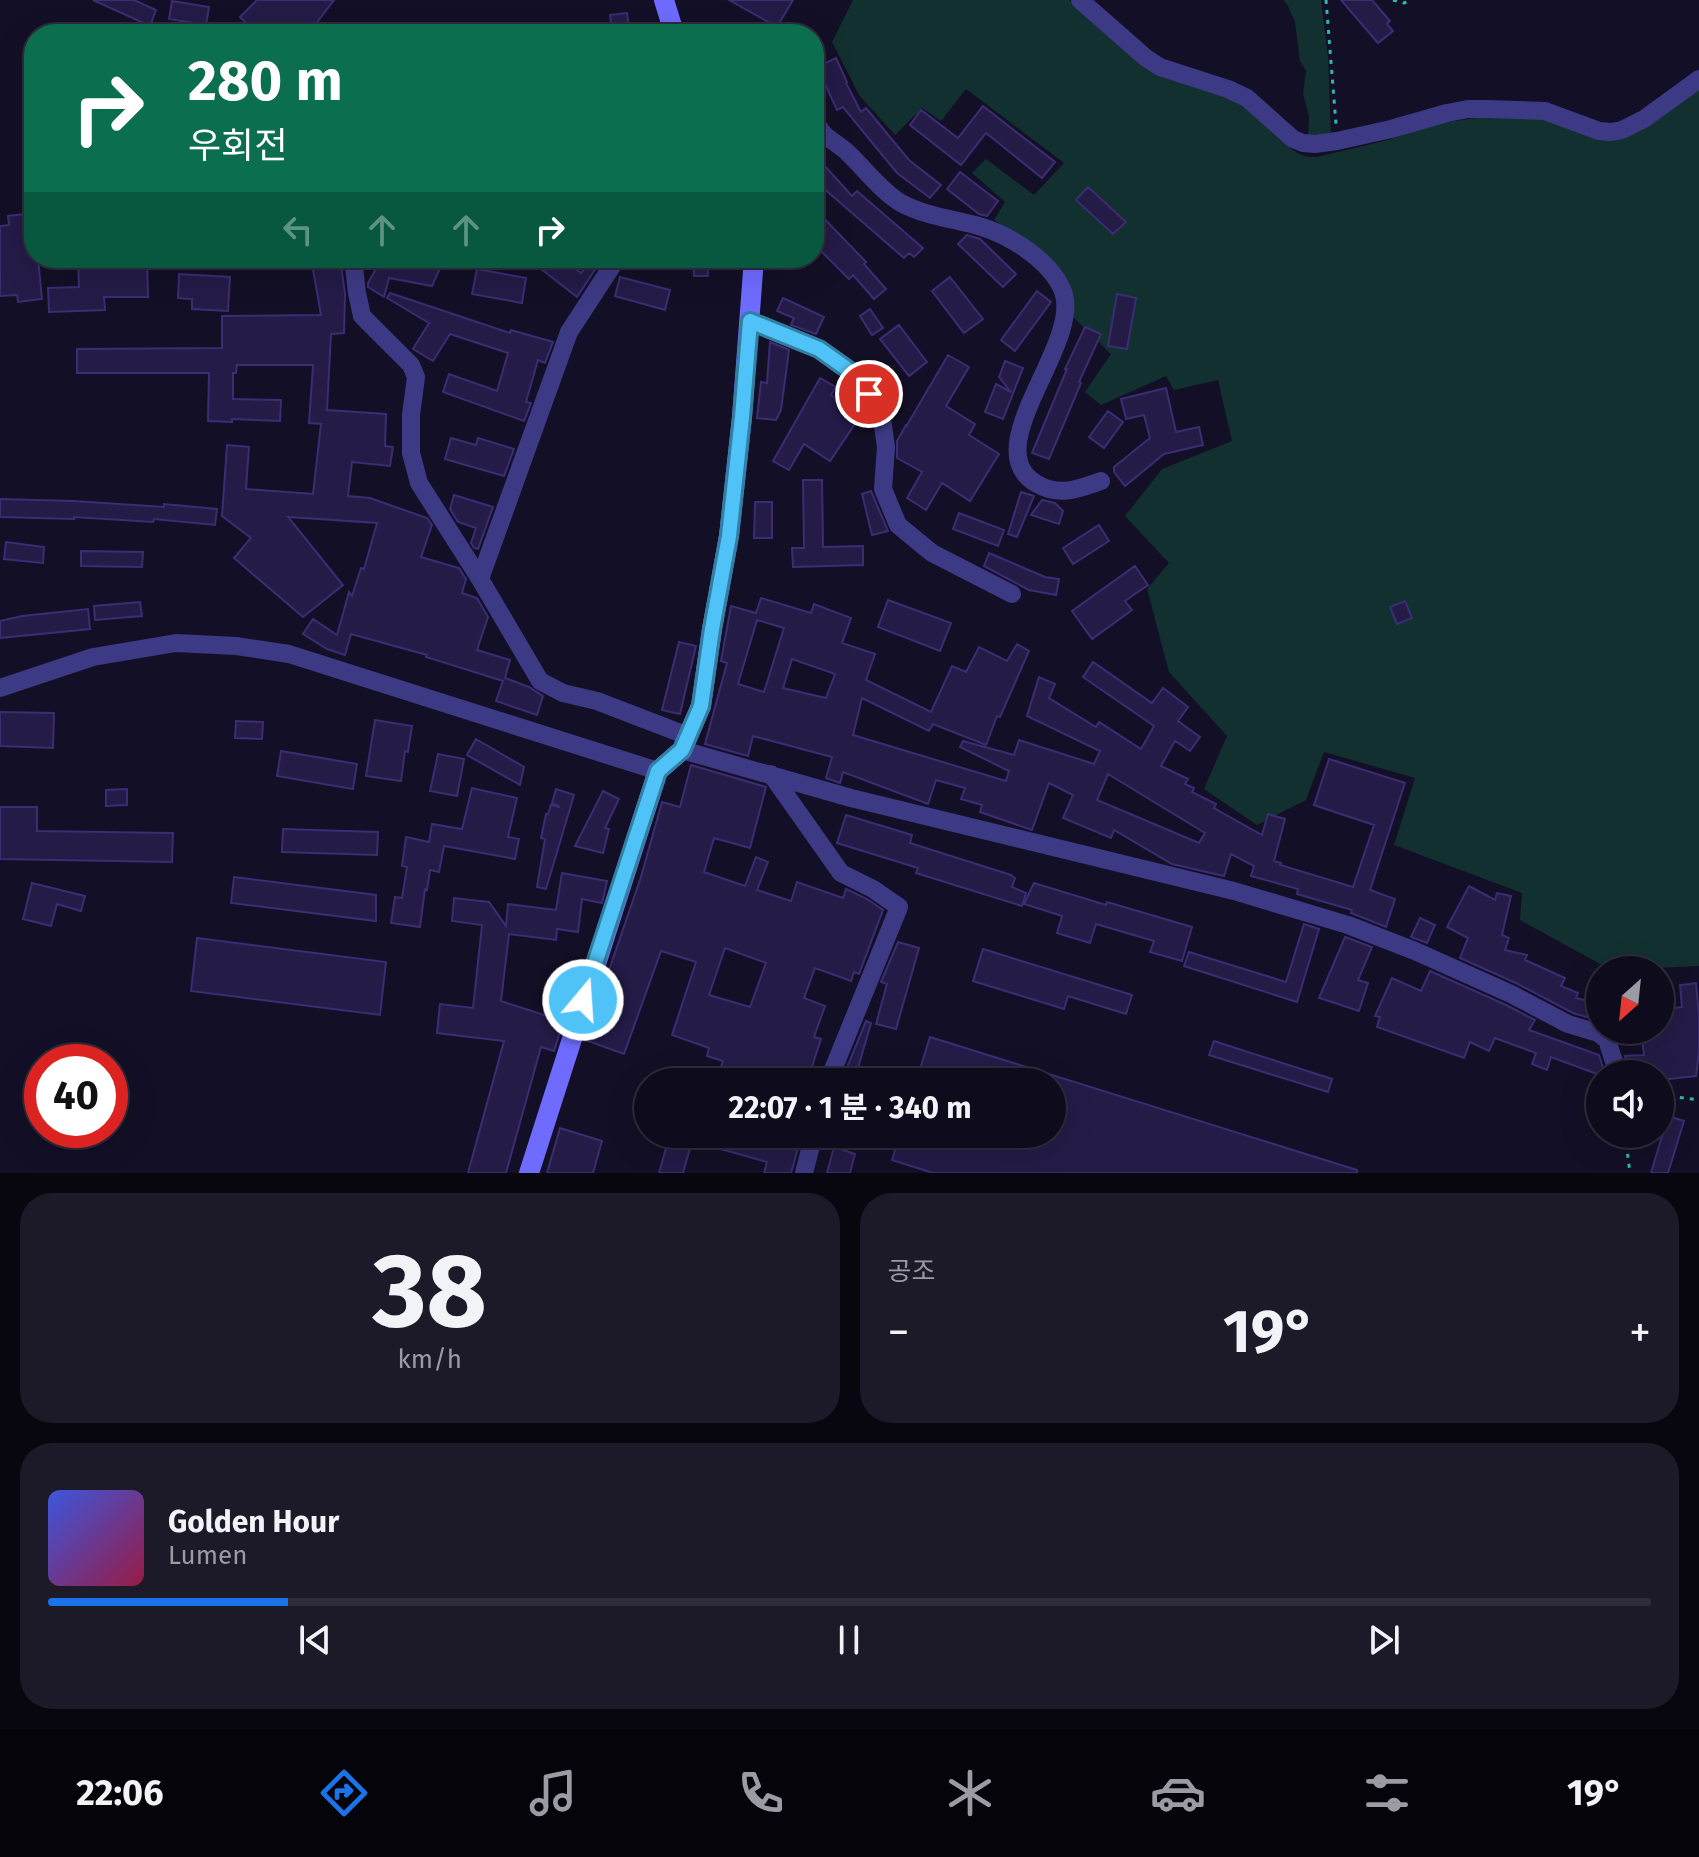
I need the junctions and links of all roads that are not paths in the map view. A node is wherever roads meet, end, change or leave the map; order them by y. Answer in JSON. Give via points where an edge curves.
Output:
{"nodes":[{"id":1,"x":664,"y":0,"type":"edge"},
{"id":2,"x":1080,"y":0,"type":"edge"},
{"id":3,"x":671,"y":24,"type":"edge"},
{"id":4,"x":1699,"y":79,"type":"edge"},
{"id":5,"x":824,"y":134,"type":"edge"},
{"id":6,"x":354,"y":268,"type":"edge"},
{"id":7,"x":611,"y":268,"type":"edge"},
{"id":8,"x":753,"y":268,"type":"edge"},
{"id":9,"x":750,"y":321,"type":"junction"},
{"id":10,"x":1101,"y":481,"type":"dead end"},
{"id":11,"x":480,"y":579,"type":"junction"},
{"id":12,"x":1012,"y":594,"type":"dead end"},
{"id":13,"x":0,"y":688,"type":"edge"},
{"id":14,"x":685,"y":743,"type":"junction"},
{"id":15,"x":658,"y":771,"type":"junction"},
{"id":16,"x":771,"y":774,"type":"junction"},
{"id":17,"x":1613,"y":1060,"type":"edge"},
{"id":18,"x":834,"y":1068,"type":"edge"},
{"id":19,"x":810,"y":1148,"type":"edge"},
{"id":20,"x":529,"y":1173,"type":"edge"},
{"id":21,"x":804,"y":1173,"type":"edge"}],
"edges":[{"from":1,"to":3,"type":"street"},
{"from":2,"to":4,"type":"street","via":[[1160,67],[1247,98],[1303,143],[1337,141],[1468,109],[1545,111],[1611,132],[1644,119]]},
{"from":5,"to":10,"type":"street","via":[[898,201],[935,217],[986,228],[1049,269],[1067,306],[1020,430],[1020,467],[1028,478],[1057,492]]},
{"from":6,"to":11,"type":"street","via":[[362,316],[411,365],[416,377],[411,453],[419,483]]},
{"from":7,"to":11,"type":"street","via":[[569,332]]},
{"from":8,"to":9,"type":"street"},
{"from":9,"to":12,"type":"street","via":[[819,349],[857,376],[881,411],[886,447],[883,489],[898,525],[932,553]]},
{"from":9,"to":14,"type":"street","via":[[729,536],[701,706]]},
{"from":11,"to":14,"type":"street","via":[[540,681],[597,701]]},
{"from":13,"to":15,"type":"street","via":[[93,657],[176,643],[236,646],[289,654]]},
{"from":14,"to":15,"type":"street"},
{"from":14,"to":16,"type":"street"},
{"from":15,"to":20,"type":"street"},
{"from":16,"to":17,"type":"street","via":[[1234,891],[1348,925],[1598,1033],[1607,1040]]},
{"from":16,"to":18,"type":"street","via":[[841,873],[899,907]]},
{"from":19,"to":21,"type":"street"}]}
